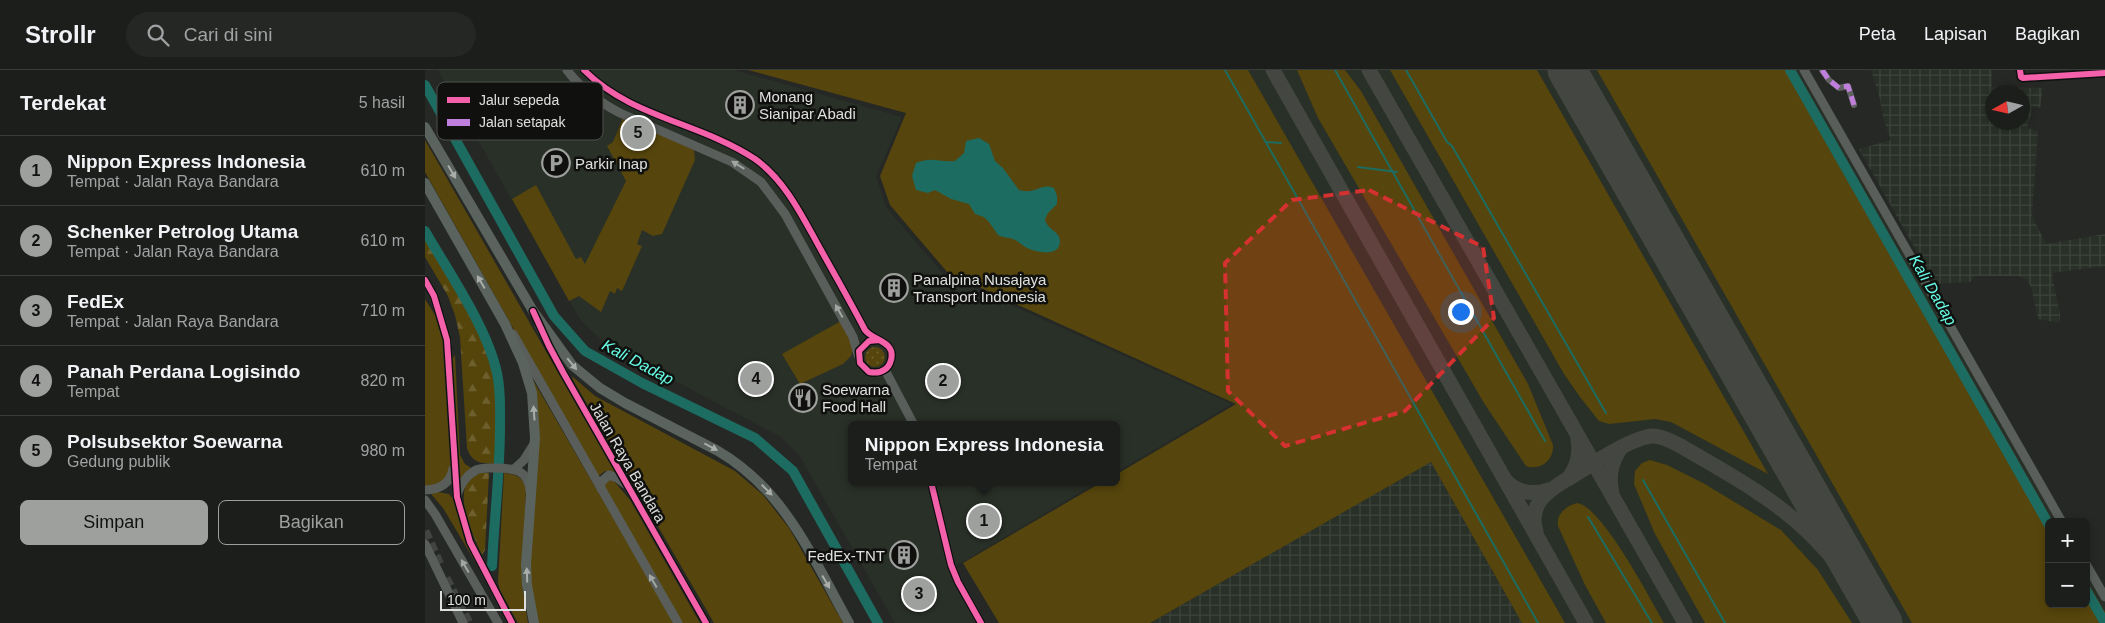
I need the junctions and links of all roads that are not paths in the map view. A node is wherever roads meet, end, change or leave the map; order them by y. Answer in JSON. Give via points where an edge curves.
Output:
{"nodes":[{"id":1,"x":567,"y":70,"type":"edge"},
{"id":2,"x":584,"y":70,"type":"edge"},
{"id":3,"x":1804,"y":70,"type":"edge"},
{"id":4,"x":1822,"y":70,"type":"edge"},
{"id":5,"x":2020,"y":70,"type":"edge"},
{"id":6,"x":2105,"y":73,"type":"edge"},
{"id":7,"x":577,"y":82,"type":"edge"},
{"id":8,"x":598,"y":82,"type":"edge"},
{"id":9,"x":603,"y":86,"type":"edge"},
{"id":10,"x":603,"y":104,"type":"edge"},
{"id":11,"x":1854,"y":105,"type":"dead end"},
{"id":12,"x":425,"y":127,"type":"edge"},
{"id":13,"x":711,"y":138,"type":"junction"},
{"id":14,"x":706,"y":151,"type":"junction"},
{"id":15,"x":771,"y":173,"type":"junction"},
{"id":16,"x":761,"y":182,"type":"junction"},
{"id":17,"x":425,"y":183,"type":"edge"},
{"id":18,"x":797,"y":207,"type":"junction"},
{"id":19,"x":785,"y":214,"type":"junction"},
{"id":20,"x":426,"y":288,"type":"edge"},
{"id":21,"x":533,"y":311,"type":"junction"},
{"id":22,"x":505,"y":324,"type":"junction"},
{"id":23,"x":879,"y":340,"type":"junction"},
{"id":24,"x":456,"y":345,"type":"dead end"},
{"id":25,"x":859,"y":356,"type":"junction"},
{"id":26,"x":449,"y":362,"type":"junction"},
{"id":27,"x":885,"y":370,"type":"junction"},
{"id":28,"x":912,"y":421,"type":"edge"},
{"id":29,"x":535,"y":438,"type":"junction"},
{"id":30,"x":454,"y":454,"type":"junction"},
{"id":31,"x":513,"y":468,"type":"junction"},
{"id":32,"x":932,"y":486,"type":"edge"},
{"id":33,"x":429,"y":490,"type":"edge"},
{"id":34,"x":603,"y":493,"type":"junction"},
{"id":35,"x":530,"y":496,"type":"junction"},
{"id":36,"x":634,"y":496,"type":"junction"},
{"id":37,"x":457,"y":498,"type":"junction"},
{"id":38,"x":425,"y":500,"type":"edge"},
{"id":39,"x":2060,"y":518,"type":"edge"},
{"id":40,"x":425,"y":544,"type":"edge"},
{"id":41,"x":2090,"y":571,"type":"edge"},
{"id":42,"x":2105,"y":598,"type":"edge"},
{"id":43,"x":511,"y":622,"type":"edge"},
{"id":44,"x":463,"y":623,"type":"edge"},
{"id":45,"x":498,"y":623,"type":"edge"},
{"id":46,"x":535,"y":623,"type":"edge"},
{"id":47,"x":678,"y":623,"type":"edge"},
{"id":48,"x":706,"y":623,"type":"edge"},
{"id":49,"x":849,"y":623,"type":"edge"},
{"id":50,"x":981,"y":623,"type":"edge"}],
"edges":[{"from":1,"to":7,"type":"street"},
{"from":2,"to":8,"type":"street"},
{"from":3,"to":39,"type":"street"},
{"from":4,"to":11,"type":"street","via":[[1839,88],[1848,86]]},
{"from":5,"to":6,"type":"street","via":[[2023,78]]},
{"from":9,"to":13,"type":"street","via":[[625,100]]},
{"from":10,"to":14,"type":"street"},
{"from":12,"to":21,"type":"main road","name":"Jalan Raya Bandara","one_way":true},
{"from":13,"to":14,"type":"street"},
{"from":13,"to":15,"type":"street","via":[[737,148]]},
{"from":16,"to":14,"type":"street","one_way":true,"via":[[732,162]]},
{"from":15,"to":16,"type":"street"},
{"from":15,"to":18,"type":"street"},
{"from":16,"to":19,"type":"street"},
{"from":22,"to":17,"type":"main road","one_way":true},
{"from":18,"to":19,"type":"street"},
{"from":18,"to":23,"type":"street","via":[[865,330]]},
{"from":25,"to":19,"type":"street","one_way":true,"via":[[853,337]]},
{"from":20,"to":26,"type":"street","via":[[441,315]]},
{"from":21,"to":36,"type":"street","name":"Jalan Raya Bandara","via":[[549,346]]},
{"from":21,"to":49,"type":"main road","name":"Jalan Raya Bandara","one_way":true,"via":[[581,374],[625,403],[729,458],[757,480],[793,524]]},
{"from":29,"to":22,"type":"main road","one_way":true,"via":[[532,393],[523,363]]},
{"from":22,"to":34,"type":"street","via":[[520,344]]},
{"from":23,"to":25,"type":"street","via":[[865,343]]},
{"from":23,"to":27,"type":"street","via":[[887,345],[891,355]]},
{"from":24,"to":26,"type":"street"},
{"from":25,"to":27,"type":"street","via":[[866,370],[876,373]]},
{"from":26,"to":30,"type":"street"},
{"from":27,"to":28,"type":"street"},
{"from":29,"to":31,"type":"street","via":[[521,464]]},
{"from":29,"to":35,"type":"main road"},
{"from":30,"to":33,"type":"street","via":[[450,479],[443,486]]},
{"from":30,"to":37,"type":"street"},
{"from":31,"to":35,"type":"street","via":[[529,483]]},
{"from":31,"to":37,"type":"street","via":[[483,468],[472,473]]},
{"from":32,"to":50,"type":"street","via":[[951,565]]},
{"from":33,"to":37,"type":"street","via":[[448,492]]},
{"from":34,"to":36,"type":"street","via":[[601,482],[611,475],[623,482]]},
{"from":47,"to":34,"type":"street","one_way":true},
{"from":46,"to":35,"type":"main road","one_way":true,"via":[[526,565]]},
{"from":36,"to":48,"type":"street","name":"Jalan Raya Bandara"},
{"from":37,"to":43,"type":"street","via":[[465,530]]},
{"from":45,"to":38,"type":"street","one_way":true},
{"from":40,"to":44,"type":"street"},
{"from":41,"to":42,"type":"street"}]}
